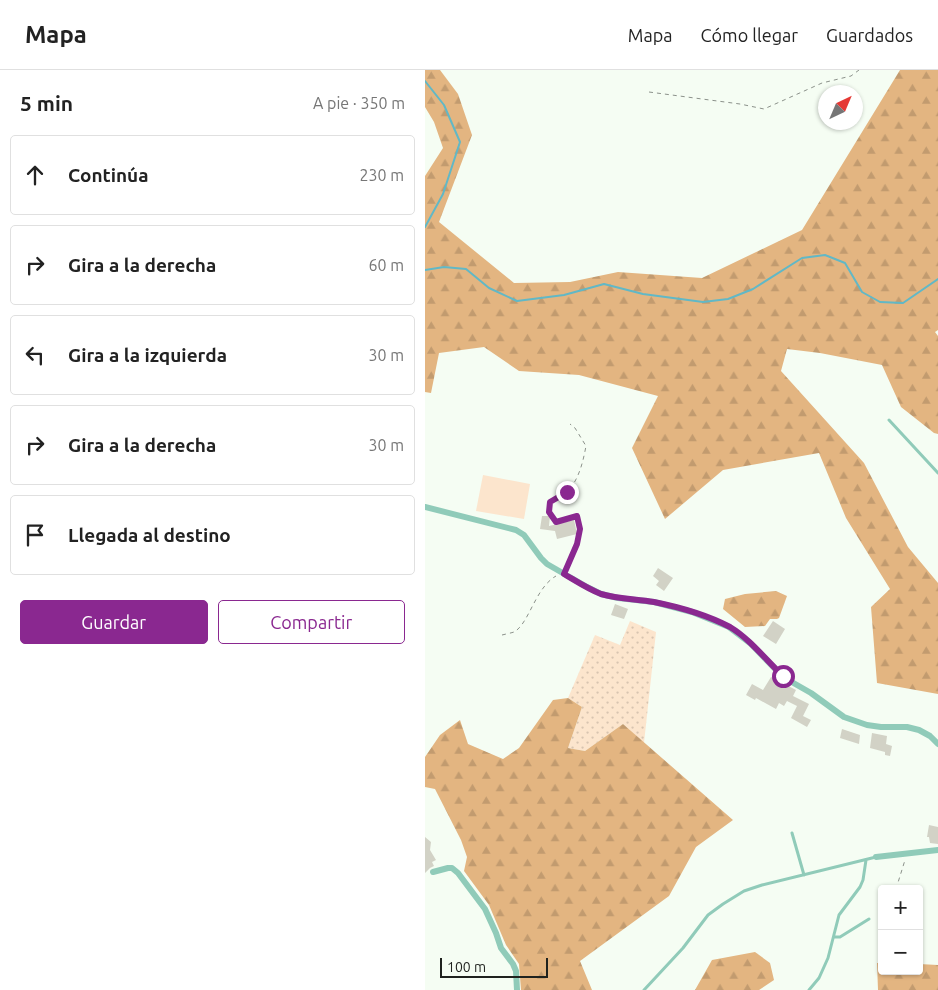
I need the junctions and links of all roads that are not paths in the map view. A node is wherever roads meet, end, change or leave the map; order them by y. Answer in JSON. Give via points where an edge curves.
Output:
{"nodes":[{"id":1,"x":889,"y":420,"type":"dead end"},
{"id":2,"x":938,"y":472,"type":"edge"},
{"id":3,"x":425,"y":507,"type":"edge"},
{"id":4,"x":938,"y":744,"type":"edge"},
{"id":5,"x":792,"y":833,"type":"dead end"},
{"id":6,"x":938,"y":850,"type":"edge"},
{"id":7,"x":876,"y":857,"type":"joint"},
{"id":8,"x":867,"y":860,"type":"junction"},
{"id":9,"x":433,"y":872,"type":"dead end"},
{"id":10,"x":804,"y":875,"type":"junction"},
{"id":11,"x":869,"y":919,"type":"dead end"},
{"id":12,"x":834,"y":937,"type":"junction"},
{"id":13,"x":517,"y":990,"type":"edge"},
{"id":14,"x":644,"y":990,"type":"edge"},
{"id":15,"x":809,"y":990,"type":"edge"}],
"edges":[{"from":1,"to":2,"type":"lane"},
{"from":3,"to":4,"type":"street","via":[[516,530],[524,535],[541,558],[601,594],[663,604],[729,626],[783,676],[844,717],[867,725],[919,730]]},
{"from":5,"to":10,"type":"lane"},
{"from":6,"to":7,"type":"street"},
{"from":7,"to":8,"type":"lane"},
{"from":8,"to":10,"type":"lane"},
{"from":8,"to":12,"type":"lane","via":[[860,888],[839,914]]},
{"from":9,"to":13,"type":"street","via":[[452,868],[479,902],[501,948],[513,964]]},
{"from":10,"to":14,"type":"lane","via":[[744,892],[723,904],[708,915]]},
{"from":11,"to":12,"type":"lane","via":[[841,937]]},
{"from":12,"to":15,"type":"lane","via":[[819,978]]}]}
